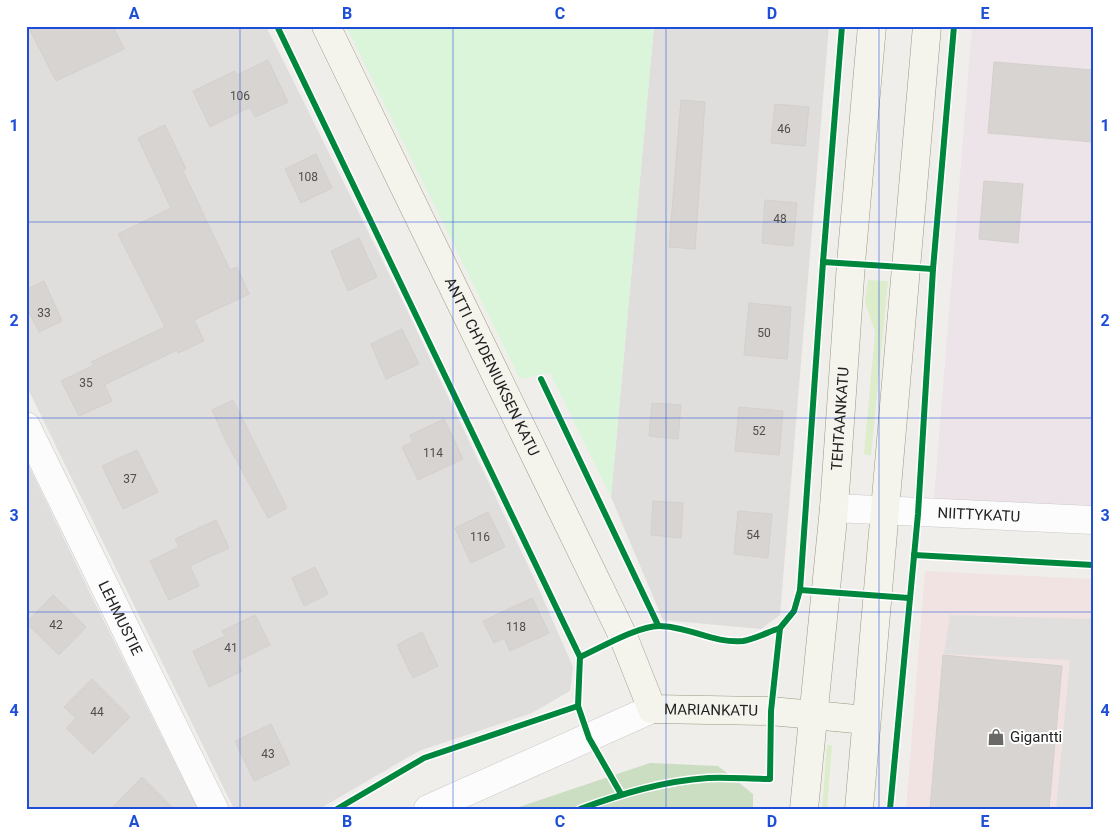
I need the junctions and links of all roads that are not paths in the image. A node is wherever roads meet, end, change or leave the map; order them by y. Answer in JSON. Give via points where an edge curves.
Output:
{"nodes":[{"id":1,"x":326,"y":26,"type":"edge"},
{"id":2,"x":872,"y":26,"type":"edge"},
{"id":3,"x":927,"y":26,"type":"edge"},
{"id":4,"x":26,"y":426,"type":"edge"},
{"id":5,"x":834,"y":508,"type":"junction"},
{"id":6,"x":885,"y":511,"type":"junction"},
{"id":7,"x":1093,"y":520,"type":"edge"},
{"id":8,"x":652,"y":709,"type":"junction"},
{"id":9,"x":811,"y":715,"type":"junction"},
{"id":10,"x":866,"y":720,"type":"junction"},
{"id":11,"x":214,"y":809,"type":"edge"},
{"id":12,"x":428,"y":809,"type":"edge"},
{"id":13,"x":804,"y":809,"type":"edge"},
{"id":14,"x":859,"y":809,"type":"edge"}],
"edges":[{"from":1,"to":8,"type":"main road","name":"ANTTI CHYDENIUKSEN KATU","via":[[623,636]]},
{"from":2,"to":5,"type":"main road","name":"TEHTAANKATU"},
{"from":3,"to":6,"type":"main road"},
{"from":4,"to":11,"type":"street","name":"LEHMUSTIE"},
{"from":5,"to":6,"type":"street","name":"NIITTYKATU"},
{"from":5,"to":9,"type":"main road","name":"TEHTAANKATU"},
{"from":6,"to":7,"type":"street","name":"NIITTYKATU"},
{"from":6,"to":10,"type":"main road"},
{"from":8,"to":9,"type":"main road","name":"MARIANKATU"},
{"from":8,"to":12,"type":"street","name":"MARIANKATU"},
{"from":9,"to":10,"type":"main road","name":"MARIANKATU"},
{"from":9,"to":13,"type":"main road","name":"TEHTAANKATU"},
{"from":10,"to":14,"type":"main road"}]}
